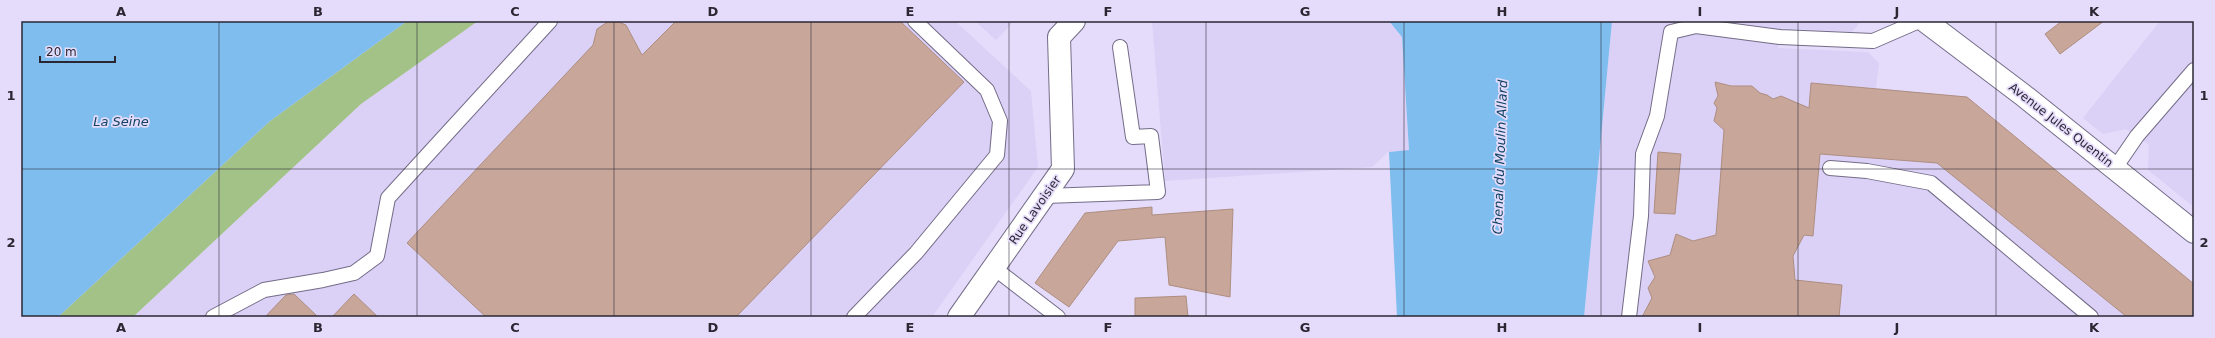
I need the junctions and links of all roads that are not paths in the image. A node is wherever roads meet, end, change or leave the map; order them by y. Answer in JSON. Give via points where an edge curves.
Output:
{"nodes":[{"id":1,"x":550,"y":21,"type":"edge"},
{"id":2,"x":915,"y":21,"type":"edge"},
{"id":3,"x":1074,"y":21,"type":"edge"},
{"id":4,"x":1919,"y":21,"type":"edge"},
{"id":5,"x":1925,"y":21,"type":"edge"},
{"id":6,"x":1120,"y":47,"type":"dead end"},
{"id":7,"x":2194,"y":70,"type":"edge"},
{"id":8,"x":1830,"y":168,"type":"dead end"},
{"id":9,"x":2115,"y":168,"type":"junction"},
{"id":10,"x":1045,"y":196,"type":"junction"},
{"id":11,"x":2194,"y":232,"type":"edge"},
{"id":12,"x":994,"y":268,"type":"junction"},
{"id":13,"x":1049,"y":314,"type":"edge"},
{"id":14,"x":214,"y":317,"type":"edge"},
{"id":15,"x":854,"y":317,"type":"edge"},
{"id":16,"x":960,"y":317,"type":"edge"},
{"id":17,"x":1629,"y":317,"type":"edge"},
{"id":18,"x":2091,"y":317,"type":"edge"}],
"edges":[{"from":1,"to":14,"type":"lane","via":[[388,198],[377,256],[354,272],[264,290]]},
{"from":2,"to":15,"type":"lane","via":[[987,90],[1000,121],[997,155],[916,253]]},
{"from":3,"to":10,"type":"street","name":"Rue Lavoisier","via":[[1059,37],[1063,169]]},
{"from":4,"to":17,"type":"lane","via":[[1873,41],[1780,37],[1696,26],[1671,32],[1657,116],[1643,154],[1641,216]]},
{"from":5,"to":9,"type":"street","name":"Avenue Jules Quentin"},
{"from":6,"to":10,"type":"lane","via":[[1133,137],[1151,136],[1158,192]]},
{"from":7,"to":9,"type":"lane","via":[[2137,136]]},
{"from":8,"to":18,"type":"lane","via":[[1867,170],[1931,183]]},
{"from":9,"to":11,"type":"street","name":"Avenue Jules Quentin"},
{"from":10,"to":12,"type":"street","name":"Rue Lavoisier"},
{"from":12,"to":13,"type":"lane"},
{"from":12,"to":16,"type":"street","name":"Rue Lavoisier"}]}
